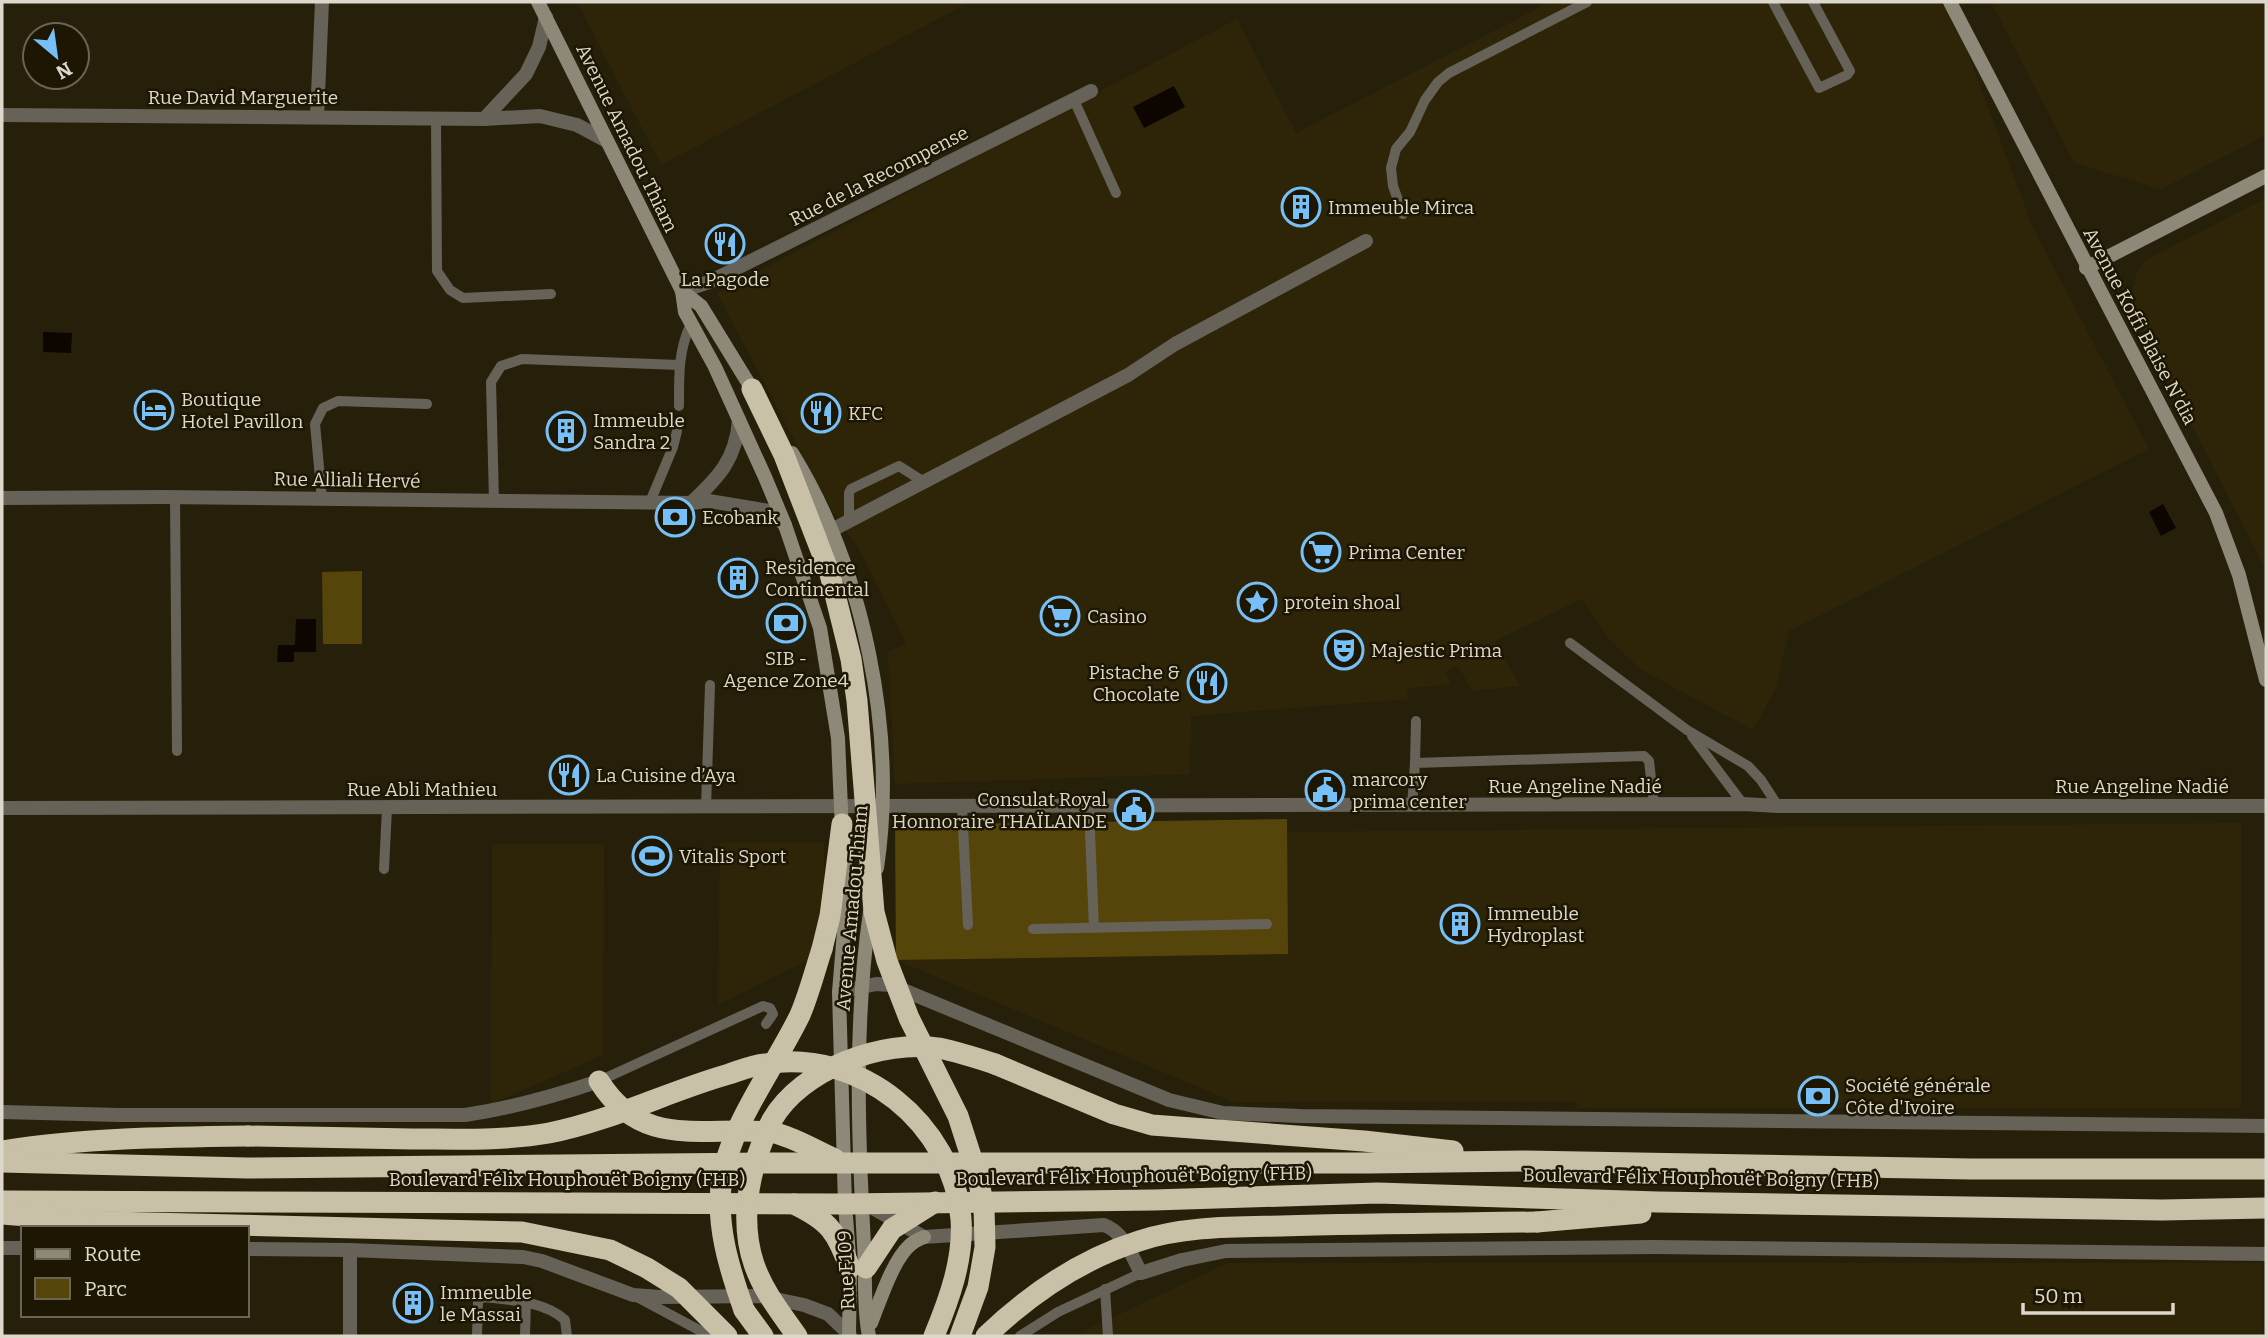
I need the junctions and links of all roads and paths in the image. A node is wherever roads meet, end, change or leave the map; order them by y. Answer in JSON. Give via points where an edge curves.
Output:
{"nodes":[{"id":1,"x":321,"y":2,"type":"edge"},
{"id":2,"x":538,"y":2,"type":"edge"},
{"id":3,"x":1587,"y":2,"type":"edge"},
{"id":4,"x":1773,"y":2,"type":"edge"},
{"id":5,"x":1813,"y":2,"type":"edge"},
{"id":6,"x":1950,"y":2,"type":"edge"},
{"id":7,"x":546,"y":17,"type":"junction"},
{"id":8,"x":1091,"y":91,"type":"dead end"},
{"id":9,"x":1074,"y":100,"type":"junction"},
{"id":10,"x":2,"y":115,"type":"edge"},
{"id":11,"x":317,"y":117,"type":"junction"},
{"id":12,"x":436,"y":118,"type":"junction"},
{"id":13,"x":484,"y":119,"type":"junction"},
{"id":14,"x":607,"y":141,"type":"junction"},
{"id":15,"x":2266,"y":176,"type":"edge"},
{"id":16,"x":1116,"y":193,"type":"dead end"},
{"id":17,"x":1404,"y":214,"type":"dead end"},
{"id":18,"x":1366,"y":241,"type":"dead end"},
{"id":19,"x":2086,"y":268,"type":"junction"},
{"id":20,"x":682,"y":291,"type":"junction"},
{"id":21,"x":551,"y":294,"type":"dead end"},
{"id":22,"x":691,"y":324,"type":"junction"},
{"id":23,"x":679,"y":365,"type":"junction"},
{"id":24,"x":752,"y":389,"type":"junction"},
{"id":25,"x":427,"y":404,"type":"dead end"},
{"id":26,"x":679,"y":406,"type":"dead end"},
{"id":27,"x":739,"y":419,"type":"junction"},
{"id":28,"x":677,"y":431,"type":"dead end"},
{"id":29,"x":924,"y":482,"type":"junction"},
{"id":30,"x":175,"y":497,"type":"junction"},
{"id":31,"x":2,"y":498,"type":"edge"},
{"id":32,"x":322,"y":499,"type":"junction"},
{"id":33,"x":494,"y":501,"type":"junction"},
{"id":34,"x":650,"y":502,"type":"junction"},
{"id":35,"x":691,"y":503,"type":"junction"},
{"id":36,"x":849,"y":522,"type":"junction"},
{"id":37,"x":785,"y":525,"type":"junction"},
{"id":38,"x":830,"y":531,"type":"junction"},
{"id":39,"x":1570,"y":643,"type":"dead end"},
{"id":40,"x":2266,"y":672,"type":"edge"},
{"id":41,"x":2266,"y":680,"type":"edge"},
{"id":42,"x":710,"y":685,"type":"dead end"},
{"id":43,"x":1416,"y":721,"type":"dead end"},
{"id":44,"x":1687,"y":730,"type":"junction"},
{"id":45,"x":838,"y":738,"type":"junction"},
{"id":46,"x":881,"y":740,"type":"junction"},
{"id":47,"x":177,"y":751,"type":"dead end"},
{"id":48,"x":1415,"y":763,"type":"junction"},
{"id":49,"x":1743,"y":804,"type":"junction"},
{"id":50,"x":1654,"y":805,"type":"junction"},
{"id":51,"x":1412,"y":806,"type":"junction"},
{"id":52,"x":1778,"y":806,"type":"junction"},
{"id":53,"x":2266,"y":806,"type":"edge"},
{"id":54,"x":706,"y":807,"type":"junction"},
{"id":55,"x":882,"y":807,"type":"junction"},
{"id":56,"x":962,"y":807,"type":"junction"},
{"id":57,"x":1088,"y":807,"type":"junction"},
{"id":58,"x":2,"y":808,"type":"edge"},
{"id":59,"x":387,"y":808,"type":"junction"},
{"id":60,"x":842,"y":815,"type":"junction"},
{"id":61,"x":384,"y":869,"type":"dead end"},
{"id":62,"x":1266,"y":924,"type":"dead end"},
{"id":63,"x":968,"y":925,"type":"dead end"},
{"id":64,"x":1094,"y":928,"type":"junction"},
{"id":65,"x":1033,"y":929,"type":"dead end"},
{"id":66,"x":861,"y":986,"type":"junction"},
{"id":67,"x":839,"y":992,"type":"junction"},
{"id":68,"x":766,"y":1024,"type":"dead end"},
{"id":69,"x":599,"y":1081,"type":"junction"},
{"id":70,"x":2,"y":1112,"type":"edge"},
{"id":71,"x":2266,"y":1126,"type":"edge"},
{"id":72,"x":2,"y":1151,"type":"edge"},
{"id":73,"x":1525,"y":1161,"type":"junction"},
{"id":74,"x":2,"y":1162,"type":"edge"},
{"id":75,"x":852,"y":1162,"type":"junction"},
{"id":76,"x":2266,"y":1169,"type":"edge"},
{"id":77,"x":2,"y":1201,"type":"edge"},
{"id":78,"x":789,"y":1202,"type":"junction"},
{"id":79,"x":935,"y":1202,"type":"junction"},
{"id":80,"x":1769,"y":1202,"type":"junction"},
{"id":81,"x":853,"y":1203,"type":"junction"},
{"id":82,"x":2266,"y":1208,"type":"edge"},
{"id":83,"x":2,"y":1214,"type":"edge"},
{"id":84,"x":901,"y":1224,"type":"junction"},
{"id":85,"x":924,"y":1237,"type":"junction"},
{"id":86,"x":2,"y":1248,"type":"edge"},
{"id":87,"x":21,"y":1248,"type":"edge"},
{"id":88,"x":248,"y":1249,"type":"edge"},
{"id":89,"x":350,"y":1250,"type":"junction"},
{"id":90,"x":2266,"y":1254,"type":"edge"},
{"id":91,"x":858,"y":1268,"type":"junction"},
{"id":92,"x":1141,"y":1273,"type":"junction"},
{"id":93,"x":1105,"y":1289,"type":"junction"},
{"id":94,"x":633,"y":1295,"type":"junction"},
{"id":95,"x":526,"y":1302,"type":"junction"},
{"id":96,"x":869,"y":1334,"type":"edge"},
{"id":97,"x":350,"y":1336,"type":"edge"},
{"id":98,"x":477,"y":1336,"type":"edge"},
{"id":99,"x":525,"y":1336,"type":"edge"},
{"id":100,"x":567,"y":1336,"type":"edge"},
{"id":101,"x":710,"y":1336,"type":"edge"},
{"id":102,"x":727,"y":1336,"type":"edge"},
{"id":103,"x":763,"y":1336,"type":"edge"},
{"id":104,"x":797,"y":1336,"type":"edge"},
{"id":105,"x":849,"y":1336,"type":"edge"},
{"id":106,"x":934,"y":1336,"type":"edge"},
{"id":107,"x":960,"y":1336,"type":"edge"},
{"id":108,"x":986,"y":1336,"type":"edge"},
{"id":109,"x":1020,"y":1336,"type":"edge"},
{"id":110,"x":1108,"y":1336,"type":"edge"}],
"edges":[{"from":1,"to":11,"type":"street"},
{"from":2,"to":7,"type":"main road","name":"Avenue Amadou Thiam"},
{"from":3,"to":17,"type":"lane","via":[[1438,82],[1396,149],[1391,168]]},
{"from":4,"to":5,"type":"lane","via":[[1819,88],[1850,71]]},
{"from":6,"to":19,"type":"main road","name":"Avenue Koffi Blaise N'dia"},
{"from":7,"to":13,"type":"street","via":[[526,74]]},
{"from":7,"to":14,"type":"main road","name":"Avenue Amadou Thiam"},
{"from":8,"to":9,"type":"street","name":"Rue de la Recompense"},
{"from":9,"to":16,"type":"lane"},
{"from":9,"to":20,"type":"street","name":"Rue de la Recompense","via":[[709,282]]},
{"from":10,"to":11,"type":"street","name":"Rue David Marguerite"},
{"from":11,"to":12,"type":"street","name":"Rue David Marguerite"},
{"from":12,"to":13,"type":"street","name":"Rue David Marguerite"},
{"from":12,"to":21,"type":"lane","via":[[437,271],[443,281],[463,298]]},
{"from":13,"to":14,"type":"street","name":"Rue David Marguerite","via":[[540,116],[577,125]]},
{"from":14,"to":20,"type":"main road","name":"Avenue Amadou Thiam"},
{"from":15,"to":19,"type":"main road"},
{"from":18,"to":29,"type":"street"},
{"from":19,"to":40,"type":"main road","name":"Avenue Koffi Blaise N'dia","via":[[2216,513]]},
{"from":20,"to":22,"type":"main road","name":"Avenue Amadou Thiam"},
{"from":20,"to":24,"type":"main road","name":"Avenue Amadou Thiam","via":[[701,306]]},
{"from":22,"to":23,"type":"lane"},
{"from":22,"to":27,"type":"main road","name":"Avenue Amadou Thiam"},
{"from":23,"to":26,"type":"lane"},
{"from":23,"to":33,"type":"lane","via":[[522,359],[501,366],[491,382]]},
{"from":24,"to":38,"type":"main road","name":"Avenue Amadou Thiam","via":[[796,460]]},
{"from":24,"to":107,"type":"highway","bridge":true,"via":[[784,455],[830,574],[851,659],[874,912],[887,961],[909,1018],[958,1116],[978,1178],[985,1247],[978,1287]]},
{"from":25,"to":32,"type":"lane","via":[[338,401],[323,408],[316,424]]},
{"from":27,"to":35,"type":"street","via":[[730,458],[719,477]]},
{"from":27,"to":37,"type":"main road","name":"Avenue Amadou Thiam"},
{"from":28,"to":34,"type":"lane"},
{"from":29,"to":36,"type":"street"},
{"from":29,"to":36,"type":"lane","via":[[899,466],[852,489]]},
{"from":30,"to":31,"type":"street","name":"Rue Alliali Hervé"},
{"from":30,"to":32,"type":"street","name":"Rue Alliali Hervé"},
{"from":30,"to":47,"type":"lane"},
{"from":32,"to":33,"type":"street","name":"Rue Alliali Hervé"},
{"from":33,"to":34,"type":"street","name":"Rue Alliali Hervé"},
{"from":34,"to":35,"type":"street","name":"Rue Alliali Hervé"},
{"from":35,"to":37,"type":"street","name":"Rue Alliali Hervé","via":[[709,500],[769,511]]},
{"from":36,"to":38,"type":"street"},
{"from":37,"to":45,"type":"main road","name":"Avenue Amadou Thiam","via":[[820,628]]},
{"from":38,"to":46,"type":"main road","name":"Avenue Amadou Thiam","via":[[863,626]]},
{"from":39,"to":44,"type":"lane"},
{"from":40,"to":41,"type":"main road","name":"Avenue Koffi Blaise N'dia"},
{"from":42,"to":54,"type":"lane"},
{"from":43,"to":48,"type":"lane"},
{"from":44,"to":49,"type":"lane"},
{"from":44,"to":52,"type":"lane","via":[[1748,766]]},
{"from":45,"to":46,"type":"lane"},
{"from":45,"to":60,"type":"main road","name":"Avenue Amadou Thiam"},
{"from":46,"to":55,"type":"main road","name":"Avenue Amadou Thiam"},
{"from":48,"to":50,"type":"lane","via":[[1644,756],[1649,761]]},
{"from":48,"to":51,"type":"lane"},
{"from":49,"to":50,"type":"street","name":"Rue Angeline Nadié"},
{"from":49,"to":52,"type":"street","name":"Rue Angeline Nadié"},
{"from":50,"to":51,"type":"street","name":"Rue Angeline Nadié"},
{"from":51,"to":57,"type":"street","name":"Rue Angeline Nadié"},
{"from":52,"to":53,"type":"street","name":"Rue Angeline Nadié"},
{"from":54,"to":59,"type":"street","name":"Rue Abli Mathieu"},
{"from":54,"to":60,"type":"street","name":"Rue Abli Mathieu"},
{"from":55,"to":56,"type":"street","name":"Rue Angeline Nadié"},
{"from":55,"to":60,"type":"street","name":"Rue Angeline Nadié"},
{"from":55,"to":66,"type":"main road","name":"Avenue Amadou Thiam"},
{"from":56,"to":57,"type":"street","name":"Rue Angeline Nadié"},
{"from":56,"to":63,"type":"lane"},
{"from":57,"to":64,"type":"lane"},
{"from":58,"to":59,"type":"street","name":"Rue Abli Mathieu"},
{"from":59,"to":61,"type":"lane"},
{"from":60,"to":67,"type":"main road","name":"Avenue Amadou Thiam","via":[[845,885]]},
{"from":60,"to":103,"type":"highway","bridge":true,"via":[[830,916],[801,1013],[730,1145],[722,1180],[720,1208],[730,1270],[744,1310]]},
{"from":62,"to":64,"type":"lane"},
{"from":64,"to":65,"type":"lane"},
{"from":66,"to":67,"type":"street"},
{"from":66,"to":71,"type":"street","via":[[891,985],[1169,1100],[1223,1113]]},
{"from":66,"to":75,"type":"main road","name":"Avenue Amadou Thiam"},
{"from":67,"to":75,"type":"main road","name":"Avenue Amadou Thiam"},
{"from":68,"to":69,"type":"lane","via":[[773,1014],[770,1007],[763,1006]]},
{"from":69,"to":70,"type":"street","via":[[541,1101],[465,1115]]},
{"from":69,"to":75,"type":"highway","via":[[625,1113],[648,1124],[671,1130],[773,1133]]},
{"from":72,"to":106,"type":"highway","bridge":true,"via":[[134,1138],[478,1139],[548,1133],[764,1064],[829,1066],[871,1082],[916,1117],[936,1142],[952,1177],[961,1221],[959,1256]]},
{"from":73,"to":75,"type":"highway","name":"Boulevard Félix Houphouët Boigny (FHB)"},
{"from":73,"to":76,"type":"highway","name":"Boulevard Félix Houphouët Boigny (FHB)"},
{"from":73,"to":104,"type":"highway","bridge":true,"via":[[1152,1125],[1114,1114],[995,1064],[937,1048],[903,1047],[873,1053],[819,1073],[791,1096],[772,1119],[752,1169],[747,1231],[753,1262],[764,1289]]},
{"from":74,"to":75,"type":"highway","name":"Boulevard Félix Houphouët Boigny (FHB)","via":[[247,1168]]},
{"from":75,"to":81,"type":"main road","name":"Avenue Amadou Thiam"},
{"from":77,"to":78,"type":"highway","name":"Boulevard Félix Houphouët Boigny (FHB)"},
{"from":78,"to":81,"type":"highway","name":"Boulevard Félix Houphouët Boigny (FHB)"},
{"from":78,"to":91,"type":"highway","via":[[818,1216],[836,1233]]},
{"from":79,"to":80,"type":"highway","name":"Boulevard Félix Houphouët Boigny (FHB)","via":[[1378,1192]]},
{"from":79,"to":81,"type":"highway","name":"Boulevard Félix Houphouët Boigny (FHB)"},
{"from":79,"to":84,"type":"highway"},
{"from":80,"to":82,"type":"highway","name":"Boulevard Félix Houphouët Boigny (FHB)"},
{"from":80,"to":108,"type":"highway","bridge":true,"via":[[1537,1222],[1175,1232],[1090,1261],[1052,1283]]},
{"from":81,"to":84,"type":"street"},
{"from":81,"to":91,"type":"main road","name":"Avenue Amadou Thiam"},
{"from":83,"to":102,"type":"highway","bridge":true,"via":[[106,1222],[522,1232],[610,1250],[647,1268],[679,1289]]},
{"from":84,"to":85,"type":"street"},
{"from":84,"to":91,"type":"highway"},
{"from":85,"to":92,"type":"street","via":[[1104,1225],[1122,1238]]},
{"from":85,"to":96,"type":"main road","via":[[909,1245],[900,1258]]},
{"from":86,"to":87,"type":"street"},
{"from":88,"to":89,"type":"street"},
{"from":89,"to":94,"type":"street","via":[[523,1257]]},
{"from":89,"to":97,"type":"street"},
{"from":90,"to":92,"type":"street","via":[[1655,1247],[1226,1251]]},
{"from":91,"to":96,"type":"main road","name":"Rue F109"},
{"from":91,"to":105,"type":"main road"},
{"from":92,"to":93,"type":"lane"},
{"from":93,"to":109,"type":"lane"},
{"from":93,"to":110,"type":"lane"},
{"from":94,"to":101,"type":"lane"},
{"from":94,"to":105,"type":"street","via":[[774,1298],[828,1314]]},
{"from":95,"to":98,"type":"lane","via":[[483,1297],[478,1301]]},
{"from":95,"to":99,"type":"lane"},
{"from":95,"to":100,"type":"lane","via":[[559,1314],[565,1320]]}]}
